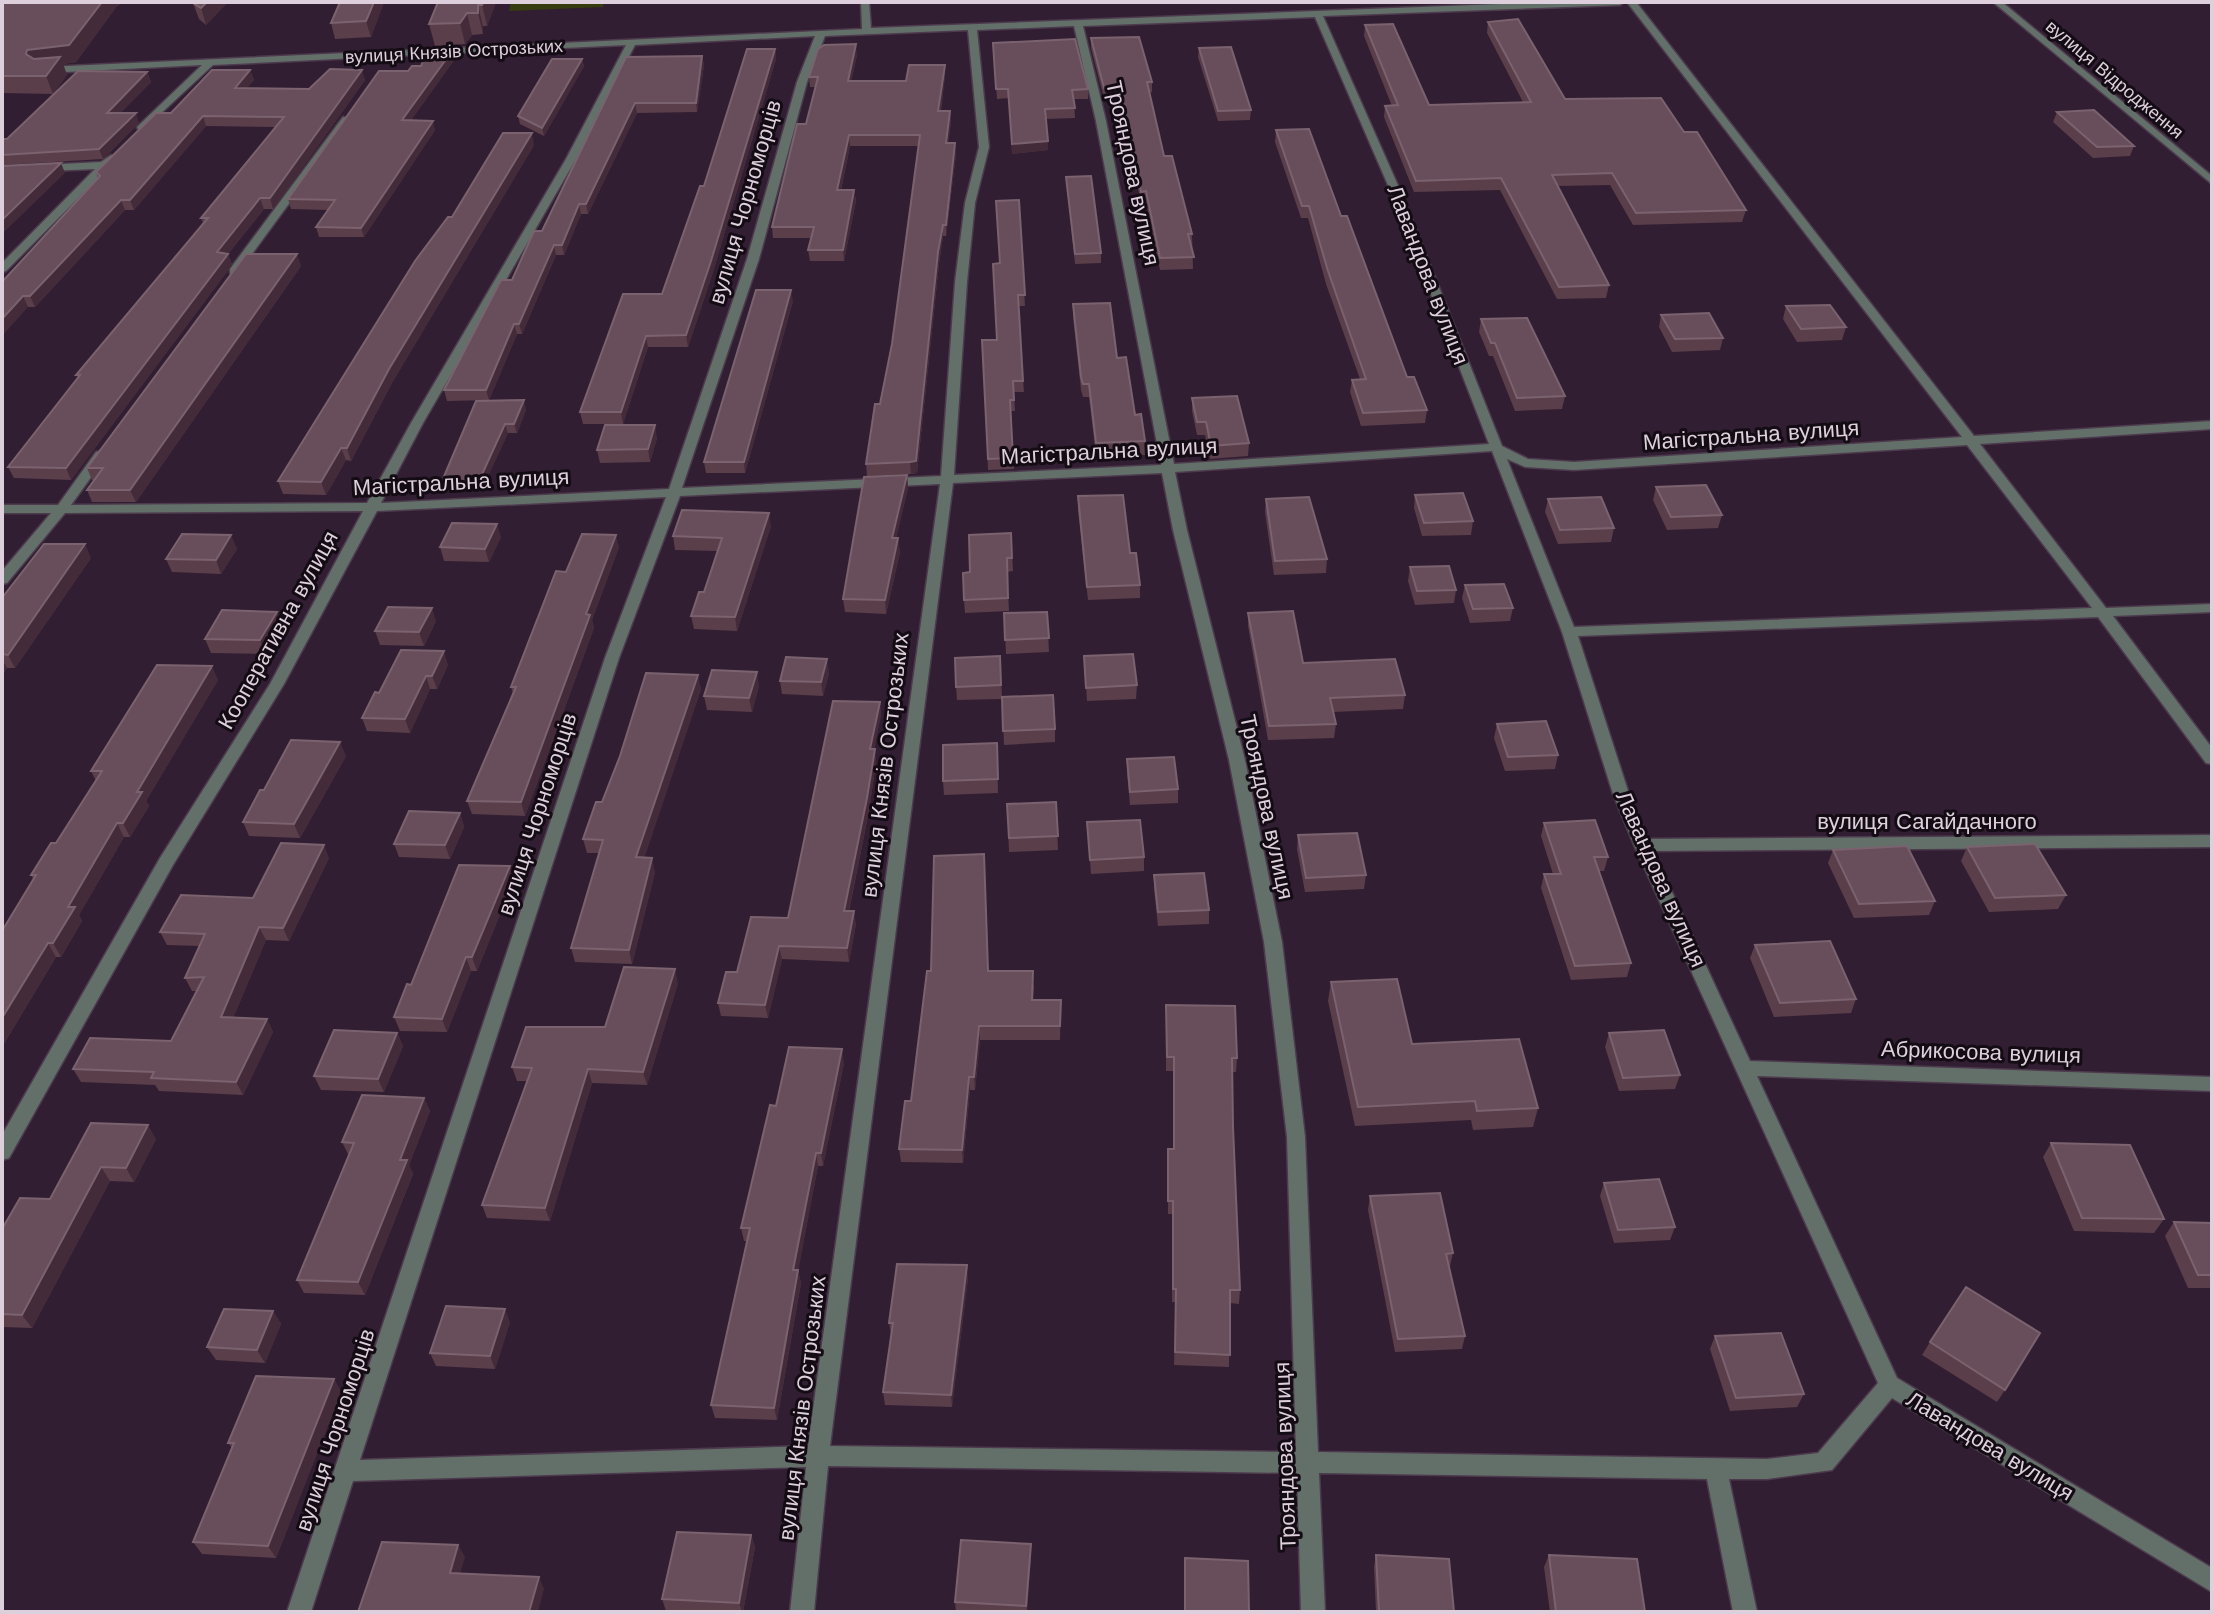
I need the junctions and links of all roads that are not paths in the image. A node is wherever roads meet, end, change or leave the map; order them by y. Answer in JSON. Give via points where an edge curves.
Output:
{"nodes":[{"id":1,"x":865,"y":2,"type":"edge"},
{"id":2,"x":1620,"y":2,"type":"edge"},
{"id":3,"x":1631,"y":2,"type":"edge"},
{"id":4,"x":1997,"y":2,"type":"edge"},
{"id":5,"x":1318,"y":14,"type":"junction"},
{"id":6,"x":1078,"y":24,"type":"junction"},
{"id":7,"x":972,"y":29,"type":"junction"},
{"id":8,"x":867,"y":31,"type":"junction"},
{"id":9,"x":821,"y":33,"type":"junction"},
{"id":10,"x":632,"y":42,"type":"junction"},
{"id":11,"x":210,"y":63,"type":"junction"},
{"id":12,"x":41,"y":70,"type":"edge"},
{"id":13,"x":351,"y":113,"type":"edge"},
{"id":14,"x":137,"y":133,"type":"edge"},
{"id":15,"x":116,"y":154,"type":"edge"},
{"id":16,"x":105,"y":165,"type":"junction"},
{"id":17,"x":2,"y":170,"type":"edge"},
{"id":18,"x":2212,"y":181,"type":"edge"},
{"id":19,"x":2,"y":269,"type":"edge"},
{"id":20,"x":222,"y":287,"type":"edge"},
{"id":21,"x":2212,"y":425,"type":"edge"},
{"id":22,"x":1972,"y":442,"type":"junction"},
{"id":23,"x":107,"y":447,"type":"edge"},
{"id":24,"x":1495,"y":447,"type":"junction"},
{"id":25,"x":1170,"y":469,"type":"junction"},
{"id":26,"x":947,"y":479,"type":"junction"},
{"id":27,"x":674,"y":491,"type":"junction"},
{"id":28,"x":372,"y":507,"type":"junction"},
{"id":29,"x":62,"y":508,"type":"junction"},
{"id":30,"x":2,"y":509,"type":"edge"},
{"id":31,"x":2,"y":580,"type":"edge"},
{"id":32,"x":2212,"y":608,"type":"edge"},
{"id":33,"x":2104,"y":611,"type":"junction"},
{"id":34,"x":1569,"y":632,"type":"junction"},
{"id":35,"x":2212,"y":759,"type":"edge"},
{"id":36,"x":2212,"y":841,"type":"edge"},
{"id":37,"x":1642,"y":845,"type":"junction"},
{"id":38,"x":1747,"y":1068,"type":"junction"},
{"id":39,"x":2212,"y":1084,"type":"edge"},
{"id":40,"x":2,"y":1152,"type":"edge"},
{"id":41,"x":1890,"y":1385,"type":"junction"},
{"id":42,"x":818,"y":1456,"type":"junction"},
{"id":43,"x":1306,"y":1464,"type":"junction"},
{"id":44,"x":1716,"y":1467,"type":"junction"},
{"id":45,"x":344,"y":1471,"type":"junction"},
{"id":46,"x":2212,"y":1581,"type":"edge"},
{"id":47,"x":299,"y":1612,"type":"edge"},
{"id":48,"x":802,"y":1612,"type":"edge"},
{"id":49,"x":1313,"y":1612,"type":"edge"},
{"id":50,"x":1745,"y":1612,"type":"edge"}],
"edges":[{"from":1,"to":8,"type":"street"},
{"from":2,"to":5,"type":"street"},
{"from":3,"to":22,"type":"street"},
{"from":4,"to":18,"type":"street","name":"вулиця Відродження"},
{"from":5,"to":6,"type":"street"},
{"from":5,"to":24,"type":"street","name":"Лавандова вулиця","via":[[1399,199]]},
{"from":6,"to":7,"type":"street"},
{"from":6,"to":25,"type":"street","name":"Трояндова вулиця"},
{"from":7,"to":8,"type":"street","name":"вулиця Князів Острозьких"},
{"from":7,"to":26,"type":"street","name":"вулиця Князів Острозьких","via":[[984,147],[970,203]]},
{"from":8,"to":9,"type":"street","name":"вулиця Князів Острозьких"},
{"from":9,"to":10,"type":"street","name":"вулиця Князів Острозьких"},
{"from":9,"to":27,"type":"street","name":"вулиця Чорноморців","via":[[748,274]]},
{"from":10,"to":11,"type":"street","name":"вулиця Князів Острозьких","via":[[386,60]]},
{"from":10,"to":28,"type":"street","name":"Кооперативна вулиця"},
{"from":11,"to":12,"type":"street","name":"вулиця Князів Острозьких"},
{"from":11,"to":14,"type":"street"},
{"from":13,"to":20,"type":"street"},
{"from":15,"to":16,"type":"street"},
{"from":16,"to":17,"type":"street"},
{"from":16,"to":19,"type":"street"},
{"from":21,"to":22,"type":"street","name":"Магістральна вулиця"},
{"from":22,"to":24,"type":"street","name":"Магістральна вулиця","via":[[1574,466],[1525,463]]},
{"from":22,"to":33,"type":"street"},
{"from":23,"to":29,"type":"street"},
{"from":24,"to":25,"type":"street","name":"Магістральна вулиця"},
{"from":24,"to":34,"type":"street","name":"Лавандова вулиця"},
{"from":25,"to":26,"type":"street","name":"Магістральна вулиця"},
{"from":25,"to":43,"type":"street","name":"Трояндова вулиця","via":[[1237,760],[1275,958],[1296,1137]]},
{"from":26,"to":27,"type":"street","name":"Магістральна вулиця"},
{"from":26,"to":42,"type":"street","name":"вулиця Князів Острозьких"},
{"from":27,"to":28,"type":"street","name":"Магістральна вулиця"},
{"from":27,"to":45,"type":"street","name":"вулиця Чорноморців","via":[[612,658]]},
{"from":28,"to":29,"type":"street","name":"Магістральна вулиця"},
{"from":28,"to":40,"type":"street","name":"Кооперативна вулиця","via":[[277,684],[166,862]]},
{"from":29,"to":30,"type":"street","name":"Магістральна вулиця"},
{"from":29,"to":31,"type":"street"},
{"from":32,"to":33,"type":"street"},
{"from":33,"to":34,"type":"street"},
{"from":33,"to":35,"type":"street"},
{"from":34,"to":37,"type":"street","name":"Лавандова вулиця"},
{"from":36,"to":37,"type":"street","name":"вулиця Сагайдачного"},
{"from":37,"to":38,"type":"street","name":"Лавандова вулиця"},
{"from":38,"to":39,"type":"street","name":"Абрикосова вулиця"},
{"from":38,"to":41,"type":"street","name":"Лавандова вулиця"},
{"from":41,"to":44,"type":"street","via":[[1824,1463]]},
{"from":41,"to":46,"type":"street","name":"Лавандова вулиця"},
{"from":42,"to":43,"type":"street"},
{"from":42,"to":45,"type":"street"},
{"from":42,"to":48,"type":"street","name":"вулиця Князів Острозьких"},
{"from":43,"to":44,"type":"street"},
{"from":43,"to":49,"type":"street","name":"Трояндова вулиця"},
{"from":44,"to":50,"type":"street"},
{"from":45,"to":47,"type":"street","name":"вулиця Чорноморців"}]}
